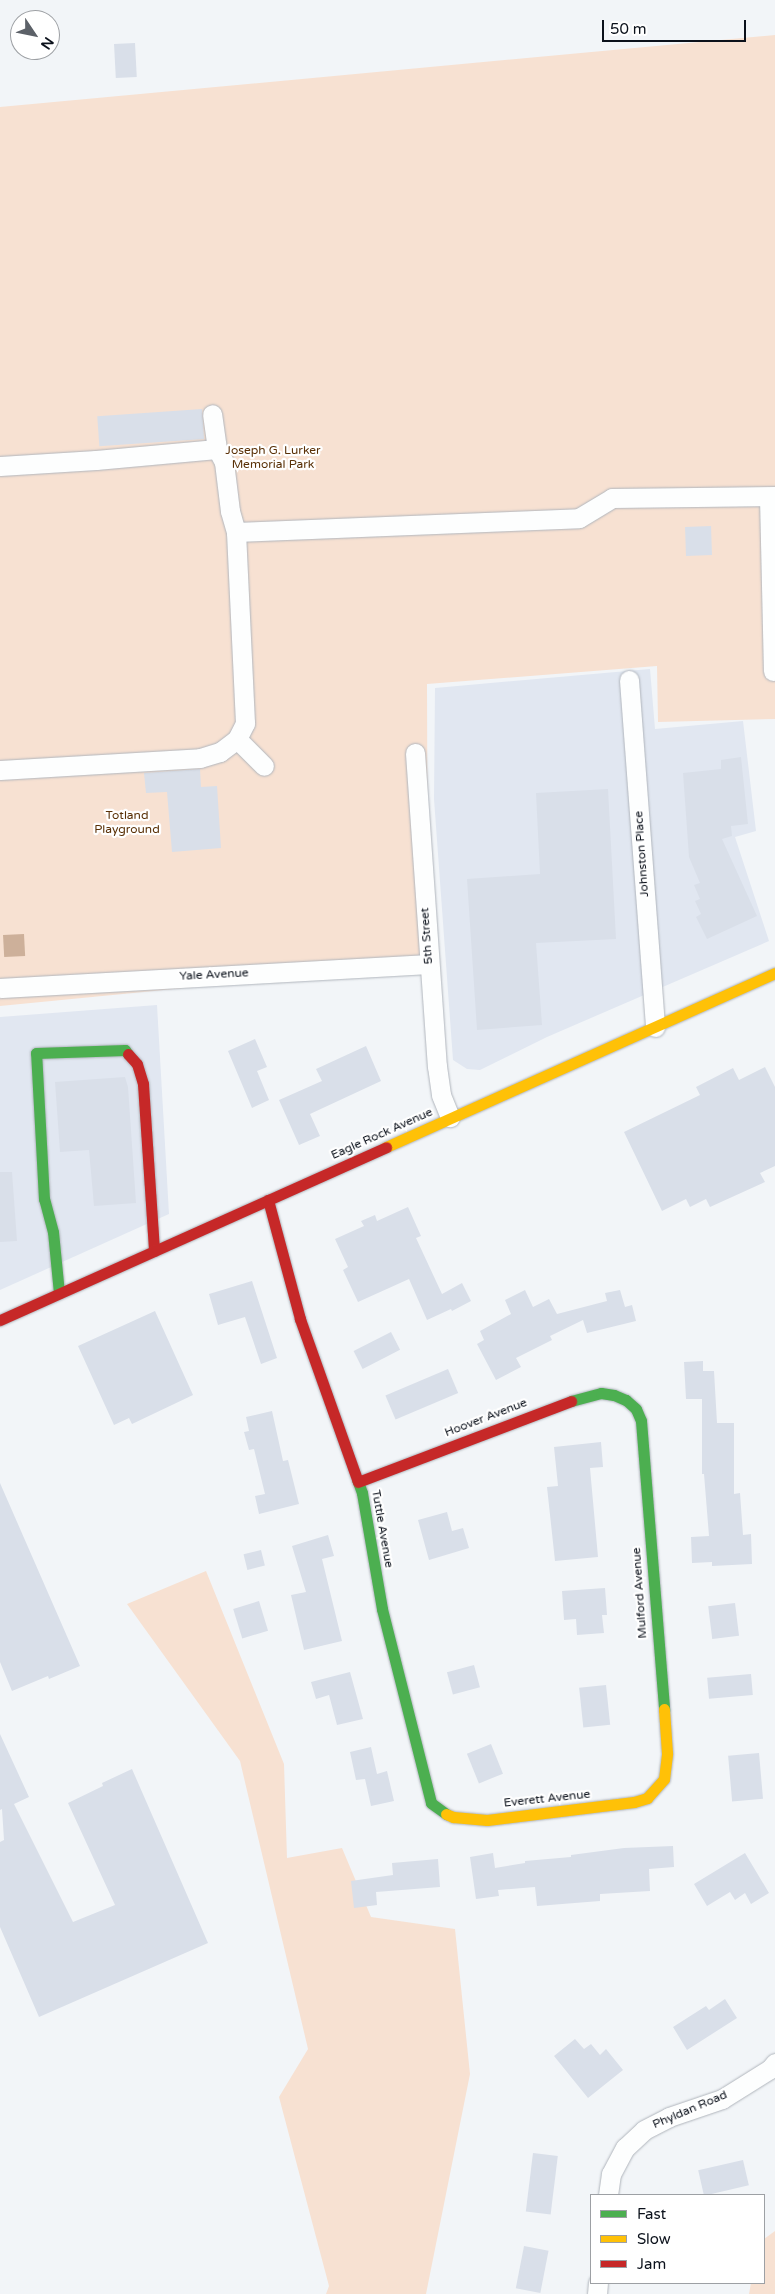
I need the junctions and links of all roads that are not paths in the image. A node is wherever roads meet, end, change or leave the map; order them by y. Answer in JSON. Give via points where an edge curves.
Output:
{"nodes":[{"id":1,"x":212,"y":414,"type":"dead end"},
{"id":2,"x":217,"y":449,"type":"junction"},
{"id":3,"x":0,"y":466,"type":"edge"},
{"id":4,"x":772,"y":496,"type":"edge"},
{"id":5,"x":236,"y":532,"type":"junction"},
{"id":6,"x":774,"y":671,"type":"dead end"},
{"id":7,"x":629,"y":680,"type":"dead end"},
{"id":8,"x":237,"y":739,"type":"junction"},
{"id":9,"x":415,"y":753,"type":"dead end"},
{"id":10,"x":264,"y":766,"type":"dead end"},
{"id":11,"x":0,"y":770,"type":"edge"},
{"id":12,"x":428,"y":964,"type":"junction"},
{"id":13,"x":775,"y":973,"type":"edge"},
{"id":14,"x":0,"y":988,"type":"edge"},
{"id":15,"x":655,"y":1028,"type":"junction"},
{"id":16,"x":450,"y":1117,"type":"junction"},
{"id":17,"x":268,"y":1200,"type":"junction"},
{"id":18,"x":154,"y":1251,"type":"junction"},
{"id":19,"x":59,"y":1293,"type":"junction"},
{"id":20,"x":0,"y":1320,"type":"edge"},
{"id":21,"x":626,"y":1400,"type":"joint"},
{"id":22,"x":358,"y":1482,"type":"junction"},
{"id":23,"x":658,"y":1788,"type":"joint"},
{"id":24,"x":437,"y":1808,"type":"joint"},
{"id":25,"x":775,"y":2063,"type":"edge"},
{"id":26,"x":608,"y":2194,"type":"edge"}],
"edges":[{"from":1,"to":2,"type":"street"},
{"from":2,"to":3,"type":"street"},
{"from":2,"to":5,"type":"street","via":[[224,462]]},
{"from":4,"to":5,"type":"street","via":[[612,498],[579,518]]},
{"from":4,"to":6,"type":"street"},
{"from":5,"to":8,"type":"street","via":[[245,723]]},
{"from":7,"to":15,"type":"street","name":"Johnston Place"},
{"from":8,"to":10,"type":"street"},
{"from":8,"to":11,"type":"street","via":[[220,752],[200,758]]},
{"from":9,"to":12,"type":"street","name":"5th Street"},
{"from":12,"to":14,"type":"street","name":"Yale Avenue"},
{"from":12,"to":16,"type":"street","name":"5th Street","via":[[441,1095]]},
{"from":13,"to":15,"type":"street","name":"Eagle Rock Avenue"},
{"from":15,"to":16,"type":"street","name":"Eagle Rock Avenue"},
{"from":16,"to":17,"type":"street","name":"Eagle Rock Avenue"},
{"from":17,"to":18,"type":"street","name":"Eagle Rock Avenue"},
{"from":17,"to":22,"type":"street","name":"Tuttle Avenue","via":[[300,1318]]},
{"from":18,"to":19,"type":"street","name":"Eagle Rock Avenue"},
{"from":18,"to":19,"type":"street","via":[[143,1084],[137,1064],[125,1050],[36,1053],[44,1199],[53,1232]]},
{"from":19,"to":20,"type":"street","name":"Eagle Rock Avenue"},
{"from":21,"to":22,"type":"street","name":"Hoover Avenue","via":[[601,1392],[584,1396]]},
{"from":21,"to":23,"type":"street","name":"Mulford Avenue","via":[[636,1409],[641,1421],[666,1753],[664,1779]]},
{"from":22,"to":24,"type":"street","name":"Tuttle Avenue","via":[[382,1609],[431,1803]]},
{"from":23,"to":24,"type":"street","name":"Everett Avenue","via":[[647,1798],[634,1802],[487,1820],[453,1817]]},
{"from":25,"to":26,"type":"street","name":"Phyldan Road","via":[[722,2098],[669,2117],[644,2130],[625,2148],[611,2174]]}]}
